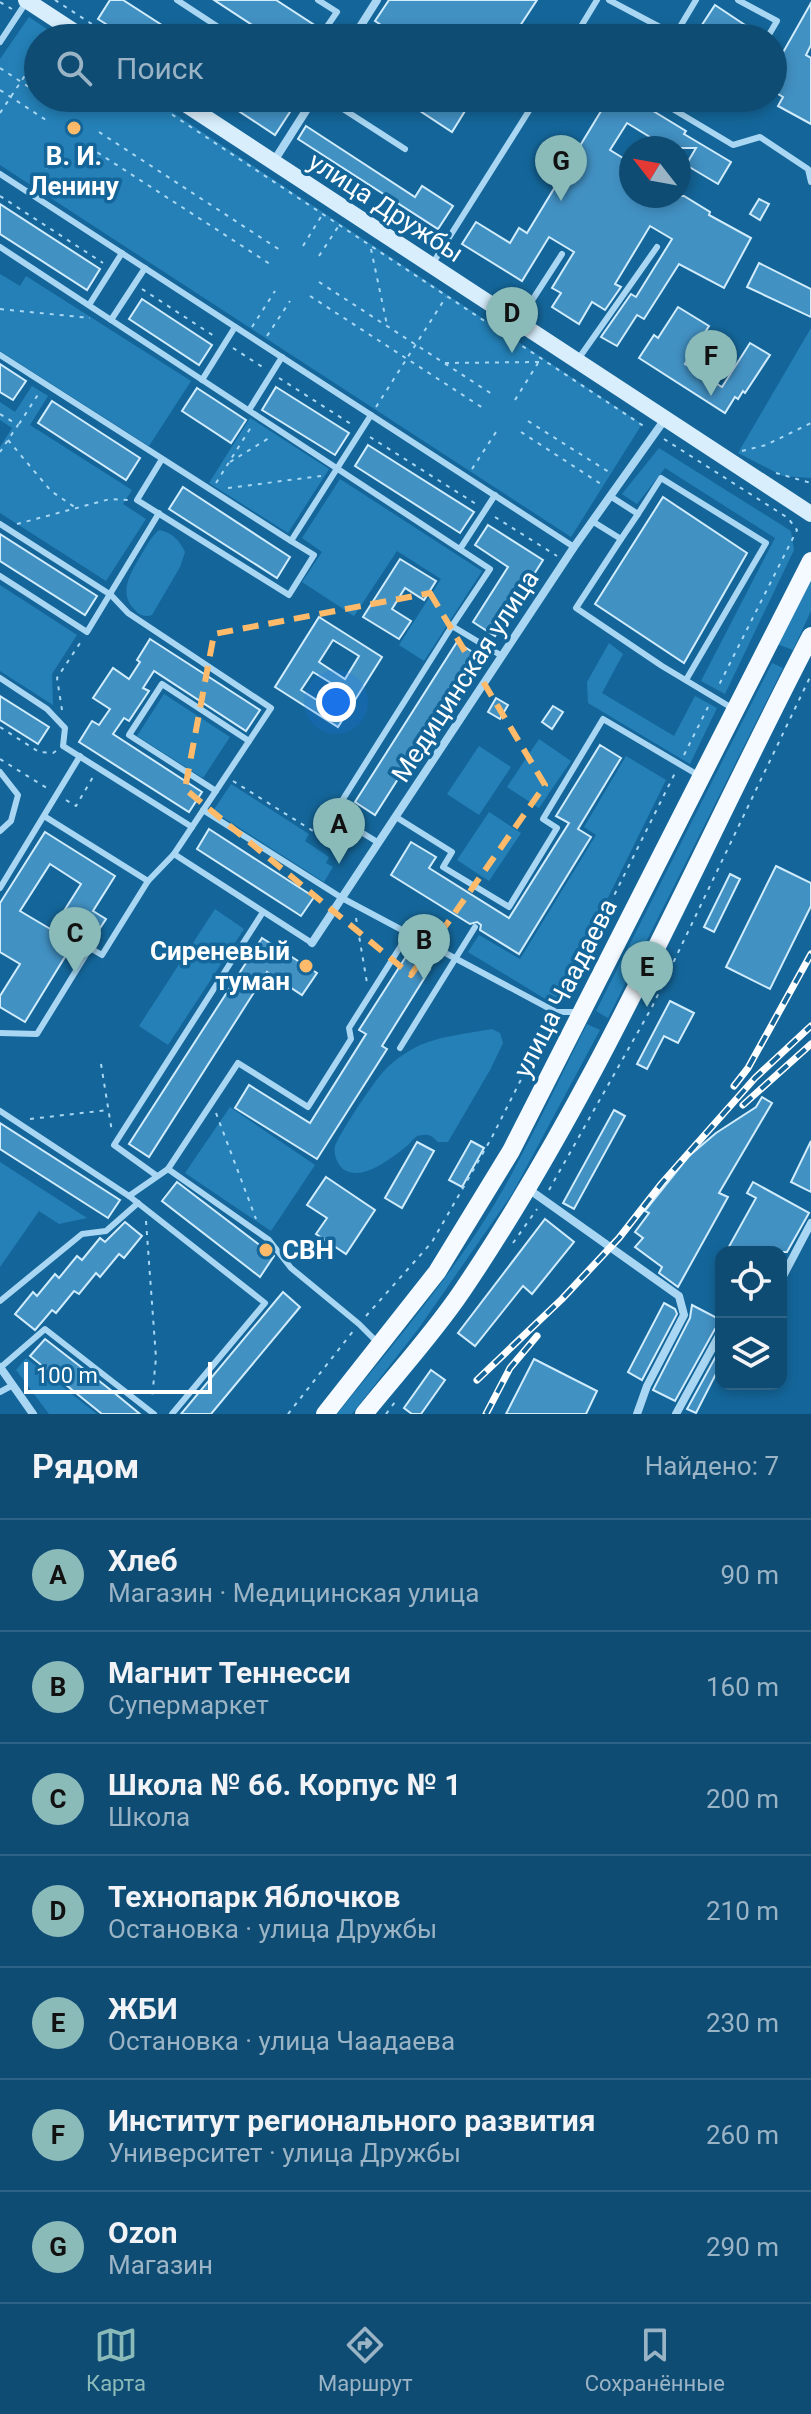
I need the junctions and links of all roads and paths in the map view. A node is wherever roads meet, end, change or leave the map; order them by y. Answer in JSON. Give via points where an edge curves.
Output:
{"nodes":[{"id":1,"x":26,"y":0,"type":"edge"},
{"id":2,"x":55,"y":0,"type":"edge"},
{"id":3,"x":177,"y":0,"type":"edge"},
{"id":4,"x":318,"y":0,"type":"edge"},
{"id":5,"x":377,"y":0,"type":"edge"},
{"id":6,"x":597,"y":0,"type":"edge"},
{"id":7,"x":609,"y":0,"type":"edge"},
{"id":8,"x":696,"y":0,"type":"edge"},
{"id":9,"x":738,"y":0,"type":"edge"},
{"id":10,"x":5,"y":5,"type":"dead end"},
{"id":11,"x":0,"y":12,"type":"edge"},
{"id":12,"x":63,"y":24,"type":"edge"},
{"id":13,"x":92,"y":24,"type":"edge"},
{"id":14,"x":214,"y":24,"type":"edge"},
{"id":15,"x":329,"y":24,"type":"edge"},
{"id":16,"x":362,"y":24,"type":"edge"},
{"id":17,"x":582,"y":24,"type":"edge"},
{"id":18,"x":654,"y":24,"type":"edge"},
{"id":19,"x":682,"y":24,"type":"edge"},
{"id":20,"x":775,"y":24,"type":"edge"},
{"id":21,"x":0,"y":42,"type":"edge"},
{"id":22,"x":0,"y":68,"type":"edge"},
{"id":23,"x":24,"y":77,"type":"edge"},
{"id":24,"x":21,"y":82,"type":"junction"},
{"id":25,"x":24,"y":84,"type":"edge"},
{"id":26,"x":0,"y":90,"type":"edge"},
{"id":27,"x":11,"y":97,"type":"junction"},
{"id":28,"x":24,"y":106,"type":"edge"},
{"id":29,"x":34,"y":112,"type":"edge"},
{"id":30,"x":168,"y":112,"type":"edge"},
{"id":31,"x":198,"y":112,"type":"edge"},
{"id":32,"x":305,"y":112,"type":"edge"},
{"id":33,"x":348,"y":112,"type":"edge"},
{"id":34,"x":528,"y":112,"type":"edge"},
{"id":35,"x":678,"y":112,"type":"edge"},
{"id":36,"x":0,"y":113,"type":"edge"},
{"id":37,"x":49,"y":122,"type":"dead end"},
{"id":38,"x":99,"y":132,"type":"dead end"},
{"id":39,"x":89,"y":147,"type":"dead end"},
{"id":40,"x":59,"y":149,"type":"dead end"},
{"id":41,"x":405,"y":149,"type":"dead end"},
{"id":42,"x":274,"y":161,"type":"junction"},
{"id":43,"x":0,"y":174,"type":"edge"},
{"id":44,"x":811,"y":182,"type":"edge"},
{"id":45,"x":30,"y":193,"type":"junction"},
{"id":46,"x":0,"y":196,"type":"edge"},
{"id":47,"x":323,"y":214,"type":"junction"},
{"id":48,"x":339,"y":225,"type":"junction"},
{"id":49,"x":303,"y":246,"type":"dead end"},
{"id":50,"x":370,"y":246,"type":"junction"},
{"id":51,"x":0,"y":247,"type":"edge"},
{"id":52,"x":657,"y":247,"type":"dead end"},
{"id":53,"x":283,"y":252,"type":"dead end"},
{"id":54,"x":122,"y":253,"type":"junction"},
{"id":55,"x":562,"y":254,"type":"dead end"},
{"id":56,"x":319,"y":256,"type":"dead end"},
{"id":57,"x":273,"y":266,"type":"dead end"},
{"id":58,"x":431,"y":266,"type":"junction"},
{"id":59,"x":145,"y":268,"type":"junction"},
{"id":60,"x":112,"y":269,"type":"junction"},
{"id":61,"x":319,"y":282,"type":"dead end"},
{"id":62,"x":135,"y":284,"type":"junction"},
{"id":63,"x":275,"y":291,"type":"dead end"},
{"id":64,"x":310,"y":296,"type":"dead end"},
{"id":65,"x":446,"y":296,"type":"junction"},
{"id":66,"x":290,"y":301,"type":"dead end"},
{"id":67,"x":89,"y":305,"type":"junction"},
{"id":68,"x":0,"y":309,"type":"edge"},
{"id":69,"x":111,"y":320,"type":"junction"},
{"id":70,"x":518,"y":322,"type":"junction"},
{"id":71,"x":387,"y":326,"type":"junction"},
{"id":72,"x":235,"y":327,"type":"junction"},
{"id":73,"x":247,"y":334,"type":"junction"},
{"id":74,"x":225,"y":343,"type":"junction"},
{"id":75,"x":262,"y":344,"type":"junction"},
{"id":76,"x":416,"y":344,"type":"junction"},
{"id":77,"x":0,"y":355,"type":"edge"},
{"id":78,"x":282,"y":357,"type":"junction"},
{"id":79,"x":407,"y":358,"type":"junction"},
{"id":80,"x":540,"y":361,"type":"junction"},
{"id":81,"x":577,"y":361,"type":"junction"},
{"id":82,"x":444,"y":363,"type":"junction"},
{"id":83,"x":272,"y":373,"type":"junction"},
{"id":84,"x":202,"y":380,"type":"junction"},
{"id":85,"x":44,"y":384,"type":"junction"},
{"id":86,"x":495,"y":396,"type":"dead end"},
{"id":87,"x":515,"y":400,"type":"dead end"},
{"id":88,"x":249,"y":410,"type":"junction"},
{"id":89,"x":486,"y":410,"type":"dead end"},
{"id":90,"x":0,"y":414,"type":"edge"},
{"id":91,"x":371,"y":415,"type":"junction"},
{"id":92,"x":258,"y":417,"type":"junction"},
{"id":93,"x":665,"y":419,"type":"junction"},
{"id":94,"x":528,"y":421,"type":"dead end"},
{"id":95,"x":811,"y":423,"type":"edge"},
{"id":96,"x":18,"y":425,"type":"junction"},
{"id":97,"x":498,"y":429,"type":"dead end"},
{"id":98,"x":280,"y":431,"type":"junction"},
{"id":99,"x":362,"y":431,"type":"junction"},
{"id":100,"x":521,"y":432,"type":"dead end"},
{"id":101,"x":655,"y":433,"type":"junction"},
{"id":102,"x":8,"y":440,"type":"junction"},
{"id":103,"x":0,"y":452,"type":"edge"},
{"id":104,"x":738,"y":452,"type":"dead end"},
{"id":105,"x":162,"y":459,"type":"junction"},
{"id":106,"x":229,"y":462,"type":"junction"},
{"id":107,"x":336,"y":472,"type":"junction"},
{"id":108,"x":467,"y":477,"type":"junction"},
{"id":109,"x":622,"y":480,"type":"junction"},
{"id":110,"x":211,"y":490,"type":"junction"},
{"id":111,"x":612,"y":494,"type":"junction"},
{"id":112,"x":495,"y":495,"type":"junction"},
{"id":113,"x":137,"y":500,"type":"junction"},
{"id":114,"x":77,"y":509,"type":"junction"},
{"id":115,"x":485,"y":510,"type":"junction"},
{"id":116,"x":159,"y":513,"type":"junction"},
{"id":117,"x":638,"y":514,"type":"junction"},
{"id":118,"x":811,"y":514,"type":"edge"},
{"id":119,"x":592,"y":521,"type":"junction"},
{"id":120,"x":3,"y":526,"type":"edge"},
{"id":121,"x":621,"y":539,"type":"junction"},
{"id":122,"x":291,"y":541,"type":"junction"},
{"id":123,"x":574,"y":547,"type":"junction"},
{"id":124,"x":460,"y":549,"type":"junction"},
{"id":125,"x":564,"y":561,"type":"junction"},
{"id":126,"x":811,"y":561,"type":"edge"},
{"id":127,"x":0,"y":576,"type":"edge"},
{"id":128,"x":111,"y":595,"type":"junction"},
{"id":129,"x":452,"y":626,"type":"junction"},
{"id":130,"x":87,"y":632,"type":"junction"},
{"id":131,"x":811,"y":636,"type":"edge"},
{"id":132,"x":502,"y":656,"type":"junction"},
{"id":133,"x":0,"y":678,"type":"edge"},
{"id":134,"x":686,"y":680,"type":"junction"},
{"id":135,"x":713,"y":697,"type":"junction"},
{"id":136,"x":735,"y":709,"type":"junction"},
{"id":137,"x":0,"y":727,"type":"edge"},
{"id":138,"x":65,"y":728,"type":"junction"},
{"id":139,"x":249,"y":741,"type":"junction"},
{"id":140,"x":63,"y":746,"type":"junction"},
{"id":141,"x":80,"y":756,"type":"junction"},
{"id":142,"x":680,"y":764,"type":"junction"},
{"id":143,"x":0,"y":772,"type":"edge"},
{"id":144,"x":226,"y":777,"type":"junction"},
{"id":145,"x":701,"y":777,"type":"junction"},
{"id":146,"x":216,"y":791,"type":"junction"},
{"id":147,"x":203,"y":810,"type":"junction"},
{"id":148,"x":333,"y":815,"type":"junction"},
{"id":149,"x":44,"y":816,"type":"junction"},
{"id":150,"x":396,"y":817,"type":"junction"},
{"id":151,"x":192,"y":827,"type":"junction"},
{"id":152,"x":0,"y":831,"type":"edge"},
{"id":153,"x":379,"y":843,"type":"junction"},
{"id":154,"x":174,"y":854,"type":"junction"},
{"id":155,"x":148,"y":881,"type":"junction"},
{"id":156,"x":0,"y":888,"type":"edge"},
{"id":157,"x":342,"y":898,"type":"junction"},
{"id":158,"x":494,"y":898,"type":"junction"},
{"id":159,"x":354,"y":904,"type":"junction"},
{"id":160,"x":489,"y":906,"type":"dead end"},
{"id":161,"x":263,"y":912,"type":"junction"},
{"id":162,"x":475,"y":927,"type":"dead end"},
{"id":163,"x":409,"y":933,"type":"junction"},
{"id":164,"x":312,"y":943,"type":"joint"},
{"id":165,"x":456,"y":958,"type":"junction"},
{"id":166,"x":369,"y":996,"type":"junction"},
{"id":167,"x":556,"y":1012,"type":"junction"},
{"id":168,"x":583,"y":1012,"type":"junction"},
{"id":169,"x":0,"y":1033,"type":"edge"},
{"id":170,"x":400,"y":1048,"type":"dead end"},
{"id":171,"x":101,"y":1064,"type":"dead end"},
{"id":172,"x":212,"y":1102,"type":"junction"},
{"id":173,"x":108,"y":1110,"type":"junction"},
{"id":174,"x":0,"y":1111,"type":"edge"},
{"id":175,"x":13,"y":1120,"type":"junction"},
{"id":176,"x":114,"y":1145,"type":"junction"},
{"id":177,"x":168,"y":1169,"type":"junction"},
{"id":178,"x":157,"y":1176,"type":"junction"},
{"id":179,"x":527,"y":1188,"type":"junction"},
{"id":180,"x":129,"y":1196,"type":"junction"},
{"id":181,"x":138,"y":1203,"type":"junction"},
{"id":182,"x":145,"y":1208,"type":"junction"},
{"id":183,"x":811,"y":1223,"type":"edge"},
{"id":184,"x":262,"y":1235,"type":"junction"},
{"id":185,"x":787,"y":1269,"type":"edge"},
{"id":186,"x":0,"y":1301,"type":"edge"},
{"id":187,"x":359,"y":1324,"type":"junction"},
{"id":188,"x":715,"y":1343,"type":"edge"},
{"id":189,"x":380,"y":1344,"type":"junction"},
{"id":190,"x":0,"y":1368,"type":"edge"},
{"id":191,"x":13,"y":1385,"type":"junction"},
{"id":192,"x":0,"y":1392,"type":"edge"},
{"id":193,"x":152,"y":1413,"type":"edge"},
{"id":194,"x":33,"y":1414,"type":"edge"},
{"id":195,"x":172,"y":1414,"type":"edge"},
{"id":196,"x":288,"y":1414,"type":"edge"},
{"id":197,"x":325,"y":1414,"type":"edge"},
{"id":198,"x":364,"y":1414,"type":"edge"},
{"id":199,"x":637,"y":1414,"type":"edge"},
{"id":200,"x":676,"y":1414,"type":"edge"}],
"edges":[{"from":1,"to":12,"type":"main road"},
{"from":1,"to":21,"type":"lane"},
{"from":2,"to":13,"type":"path"},
{"from":3,"to":14,"type":"lane"},
{"from":4,"to":15,"type":"lane","via":[[337,12]]},
{"from":5,"to":16,"type":"street"},
{"from":6,"to":17,"type":"lane"},
{"from":7,"to":18,"type":"lane"},
{"from":8,"to":19,"type":"lane"},
{"from":9,"to":20,"type":"lane"},
{"from":10,"to":11,"type":"path"},
{"from":22,"to":24,"type":"path"},
{"from":23,"to":24,"type":"path"},
{"from":24,"to":25,"type":"path"},
{"from":24,"to":27,"type":"path"},
{"from":26,"to":27,"type":"path"},
{"from":27,"to":28,"type":"path"},
{"from":27,"to":36,"type":"path"},
{"from":29,"to":37,"type":"path"},
{"from":30,"to":47,"type":"path"},
{"from":31,"to":42,"type":"main road","name":"улица Дружбы"},
{"from":32,"to":42,"type":"street"},
{"from":33,"to":41,"type":"lane"},
{"from":34,"to":58,"type":"lane"},
{"from":35,"to":44,"type":"lane","via":[[733,145],[760,137],[808,169]]},
{"from":38,"to":53,"type":"path"},
{"from":39,"to":57,"type":"path"},
{"from":40,"to":45,"type":"path"},
{"from":42,"to":58,"type":"main road","name":"улица Дружбы"},
{"from":43,"to":45,"type":"lane"},
{"from":45,"to":54,"type":"lane"},
{"from":46,"to":60,"type":"path"},
{"from":47,"to":48,"type":"path"},
{"from":47,"to":49,"type":"path"},
{"from":48,"to":50,"type":"path"},
{"from":48,"to":56,"type":"path"},
{"from":50,"to":65,"type":"path"},
{"from":50,"to":71,"type":"path"},
{"from":51,"to":67,"type":"lane"},
{"from":52,"to":81,"type":"lane"},
{"from":54,"to":59,"type":"lane"},
{"from":54,"to":60,"type":"lane"},
{"from":55,"to":70,"type":"lane"},
{"from":58,"to":70,"type":"main road","name":"улица Дружбы"},
{"from":59,"to":62,"type":"lane"},
{"from":59,"to":72,"type":"lane"},
{"from":60,"to":67,"type":"lane"},
{"from":61,"to":71,"type":"path"},
{"from":62,"to":69,"type":"lane"},
{"from":62,"to":74,"type":"path"},
{"from":63,"to":73,"type":"path"},
{"from":64,"to":79,"type":"path"},
{"from":65,"to":76,"type":"path"},
{"from":65,"to":80,"type":"path"},
{"from":66,"to":75,"type":"path"},
{"from":67,"to":69,"type":"lane"},
{"from":68,"to":69,"type":"path"},
{"from":69,"to":84,"type":"lane"},
{"from":70,"to":81,"type":"main road","name":"улица Дружбы"},
{"from":71,"to":76,"type":"path"},
{"from":72,"to":73,"type":"lane"},
{"from":72,"to":74,"type":"lane"},
{"from":73,"to":75,"type":"lane"},
{"from":74,"to":83,"type":"path"},
{"from":74,"to":84,"type":"lane"},
{"from":75,"to":78,"type":"lane"},
{"from":76,"to":79,"type":"path"},
{"from":76,"to":82,"type":"path"},
{"from":77,"to":85,"type":"lane"},
{"from":78,"to":83,"type":"lane"},
{"from":78,"to":91,"type":"lane"},
{"from":79,"to":89,"type":"path"},
{"from":79,"to":91,"type":"path"},
{"from":80,"to":82,"type":"path"},
{"from":80,"to":87,"type":"path"},
{"from":80,"to":101,"type":"path"},
{"from":81,"to":93,"type":"main road","name":"улица Дружбы"},
{"from":82,"to":86,"type":"path"},
{"from":83,"to":88,"type":"lane"},
{"from":83,"to":99,"type":"path"},
{"from":84,"to":88,"type":"lane"},
{"from":85,"to":96,"type":"path"},
{"from":85,"to":105,"type":"lane"},
{"from":88,"to":92,"type":"lane"},
{"from":90,"to":96,"type":"path"},
{"from":91,"to":99,"type":"lane"},
{"from":91,"to":108,"type":"lane"},
{"from":92,"to":98,"type":"lane"},
{"from":92,"to":106,"type":"path"},
{"from":93,"to":101,"type":"street","name":"Медицинская улица"},
{"from":93,"to":118,"type":"main road","name":"улица Дружбы"},
{"from":94,"to":109,"type":"path"},
{"from":95,"to":104,"type":"path"},
{"from":96,"to":102,"type":"path"},
{"from":97,"to":108,"type":"path"},
{"from":98,"to":106,"type":"path"},
{"from":98,"to":107,"type":"lane"},
{"from":99,"to":107,"type":"lane"},
{"from":99,"to":115,"type":"path"},
{"from":100,"to":111,"type":"path"},
{"from":101,"to":109,"type":"street","name":"Медицинская улица"},
{"from":101,"to":135,"type":"path","via":[[788,518],[797,530]]},
{"from":102,"to":103,"type":"path"},
{"from":102,"to":114,"type":"path","via":[[51,491]]},
{"from":105,"to":110,"type":"lane"},
{"from":105,"to":113,"type":"lane"},
{"from":106,"to":110,"type":"path"},
{"from":107,"to":110,"type":"path"},
{"from":107,"to":122,"type":"lane"},
{"from":107,"to":124,"type":"lane"},
{"from":108,"to":112,"type":"lane"},
{"from":109,"to":111,"type":"street","name":"Медицинская улица"},
{"from":110,"to":122,"type":"lane"},
{"from":111,"to":117,"type":"lane"},
{"from":111,"to":119,"type":"street","name":"Медицинская улица"},
{"from":112,"to":115,"type":"lane"},
{"from":112,"to":123,"type":"lane"},
{"from":113,"to":114,"type":"path","via":[[110,499]]},
{"from":113,"to":116,"type":"lane"},
{"from":114,"to":120,"type":"path"},
{"from":115,"to":124,"type":"lane"},
{"from":115,"to":125,"type":"path"},
{"from":116,"to":122,"type":"lane","via":[[289,595],[314,555]]},
{"from":116,"to":128,"type":"lane"},
{"from":117,"to":121,"type":"lane"},
{"from":117,"to":134,"type":"lane","via":[[661,478],[766,543]]},
{"from":119,"to":121,"type":"lane"},
{"from":119,"to":123,"type":"street","name":"Медицинская улица"},
{"from":120,"to":128,"type":"lane"},
{"from":121,"to":134,"type":"lane","via":[[576,608]]},
{"from":123,"to":125,"type":"street","name":"Медицинская улица"},
{"from":124,"to":129,"type":"lane","via":[[490,569]]},
{"from":125,"to":132,"type":"street","name":"Медицинская улица"},
{"from":126,"to":136,"type":"main road","name":"улица Чаадаева"},
{"from":127,"to":130,"type":"lane"},
{"from":128,"to":130,"type":"lane"},
{"from":128,"to":139,"type":"lane","via":[[128,613],[271,708]]},
{"from":129,"to":132,"type":"lane"},
{"from":129,"to":148,"type":"lane"},
{"from":130,"to":138,"type":"path","via":[[57,678]]},
{"from":131,"to":179,"type":"main road","via":[[614,1030]]},
{"from":132,"to":150,"type":"street","name":"Медицинская улица"},
{"from":133,"to":138,"type":"lane","via":[[47,709]]},
{"from":134,"to":135,"type":"lane"},
{"from":135,"to":136,"type":"lane"},
{"from":135,"to":142,"type":"path"},
{"from":136,"to":145,"type":"main road","name":"улица Чаадаева"},
{"from":137,"to":140,"type":"path","via":[[39,752],[53,753]]},
{"from":138,"to":140,"type":"lane"},
{"from":139,"to":144,"type":"lane"},
{"from":139,"to":146,"type":"lane","via":[[162,684],[129,735]]},
{"from":140,"to":141,"type":"lane"},
{"from":141,"to":149,"type":"lane"},
{"from":141,"to":151,"type":"lane"},
{"from":142,"to":145,"type":"lane"},
{"from":142,"to":158,"type":"lane","via":[[603,719],[543,819],[557,828],[509,907]]},
{"from":142,"to":167,"type":"path"},
{"from":143,"to":152,"type":"lane","via":[[18,795],[11,821]]},
{"from":144,"to":146,"type":"lane"},
{"from":144,"to":148,"type":"path","via":[[313,831],[323,815]]},
{"from":145,"to":168,"type":"main road","name":"улица Чаадаева"},
{"from":146,"to":147,"type":"lane"},
{"from":147,"to":151,"type":"lane"},
{"from":147,"to":157,"type":"lane"},
{"from":148,"to":153,"type":"lane"},
{"from":149,"to":155,"type":"lane"},
{"from":149,"to":156,"type":"lane"},
{"from":150,"to":153,"type":"street","name":"Медицинская улица"},
{"from":150,"to":158,"type":"lane","via":[[452,852],[443,867]]},
{"from":151,"to":154,"type":"lane"},
{"from":153,"to":157,"type":"street","name":"Медицинская улица"},
{"from":154,"to":155,"type":"lane"},
{"from":154,"to":161,"type":"lane","name":"Медицинская улица"},
{"from":155,"to":169,"type":"lane","via":[[102,955],[90,948],[37,1034]]},
{"from":157,"to":159,"type":"lane"},
{"from":157,"to":164,"type":"street","name":"Медицинская улица"},
{"from":158,"to":160,"type":"lane"},
{"from":159,"to":163,"type":"lane"},
{"from":159,"to":166,"type":"path"},
{"from":161,"to":164,"type":"lane","name":"Медицинская улица"},
{"from":161,"to":176,"type":"lane"},
{"from":162,"to":165,"type":"lane"},
{"from":163,"to":165,"type":"lane"},
{"from":163,"to":166,"type":"lane"},
{"from":165,"to":167,"type":"lane"},
{"from":165,"to":170,"type":"lane"},
{"from":166,"to":172,"type":"lane","via":[[349,1028],[351,1039],[308,1107],[238,1063]]},
{"from":167,"to":168,"type":"lane"},
{"from":167,"to":187,"type":"path","via":[[432,1242]]},
{"from":168,"to":189,"type":"main road","name":"улица Чаадаева","via":[[511,1151],[445,1259]]},
{"from":171,"to":173,"type":"path"},
{"from":172,"to":177,"type":"lane"},
{"from":172,"to":184,"type":"path"},
{"from":173,"to":175,"type":"path"},
{"from":173,"to":176,"type":"path"},
{"from":174,"to":175,"type":"lane"},
{"from":175,"to":180,"type":"lane"},
{"from":176,"to":178,"type":"lane"},
{"from":177,"to":178,"type":"lane"},
{"from":177,"to":184,"type":"lane"},
{"from":178,"to":180,"type":"lane"},
{"from":179,"to":198,"type":"main road","via":[[461,1293]]},
{"from":179,"to":199,"type":"street","via":[[679,1296],[684,1315]]},
{"from":180,"to":181,"type":"lane"},
{"from":181,"to":182,"type":"lane"},
{"from":181,"to":186,"type":"lane","via":[[106,1231],[82,1234]]},
{"from":182,"to":193,"type":"path","via":[[156,1358]]},
{"from":182,"to":195,"type":"lane","via":[[265,1303]]},
{"from":183,"to":185,"type":"street"},
{"from":184,"to":187,"type":"lane","via":[[291,1268]]},
{"from":187,"to":189,"type":"lane"},
{"from":187,"to":196,"type":"path"},
{"from":188,"to":200,"type":"street"},
{"from":189,"to":197,"type":"main road","name":"улица Чаадаева"},
{"from":190,"to":191,"type":"street"},
{"from":190,"to":193,"type":"lane","via":[[45,1329]]},
{"from":191,"to":192,"type":"lane"},
{"from":191,"to":194,"type":"street"}]}
